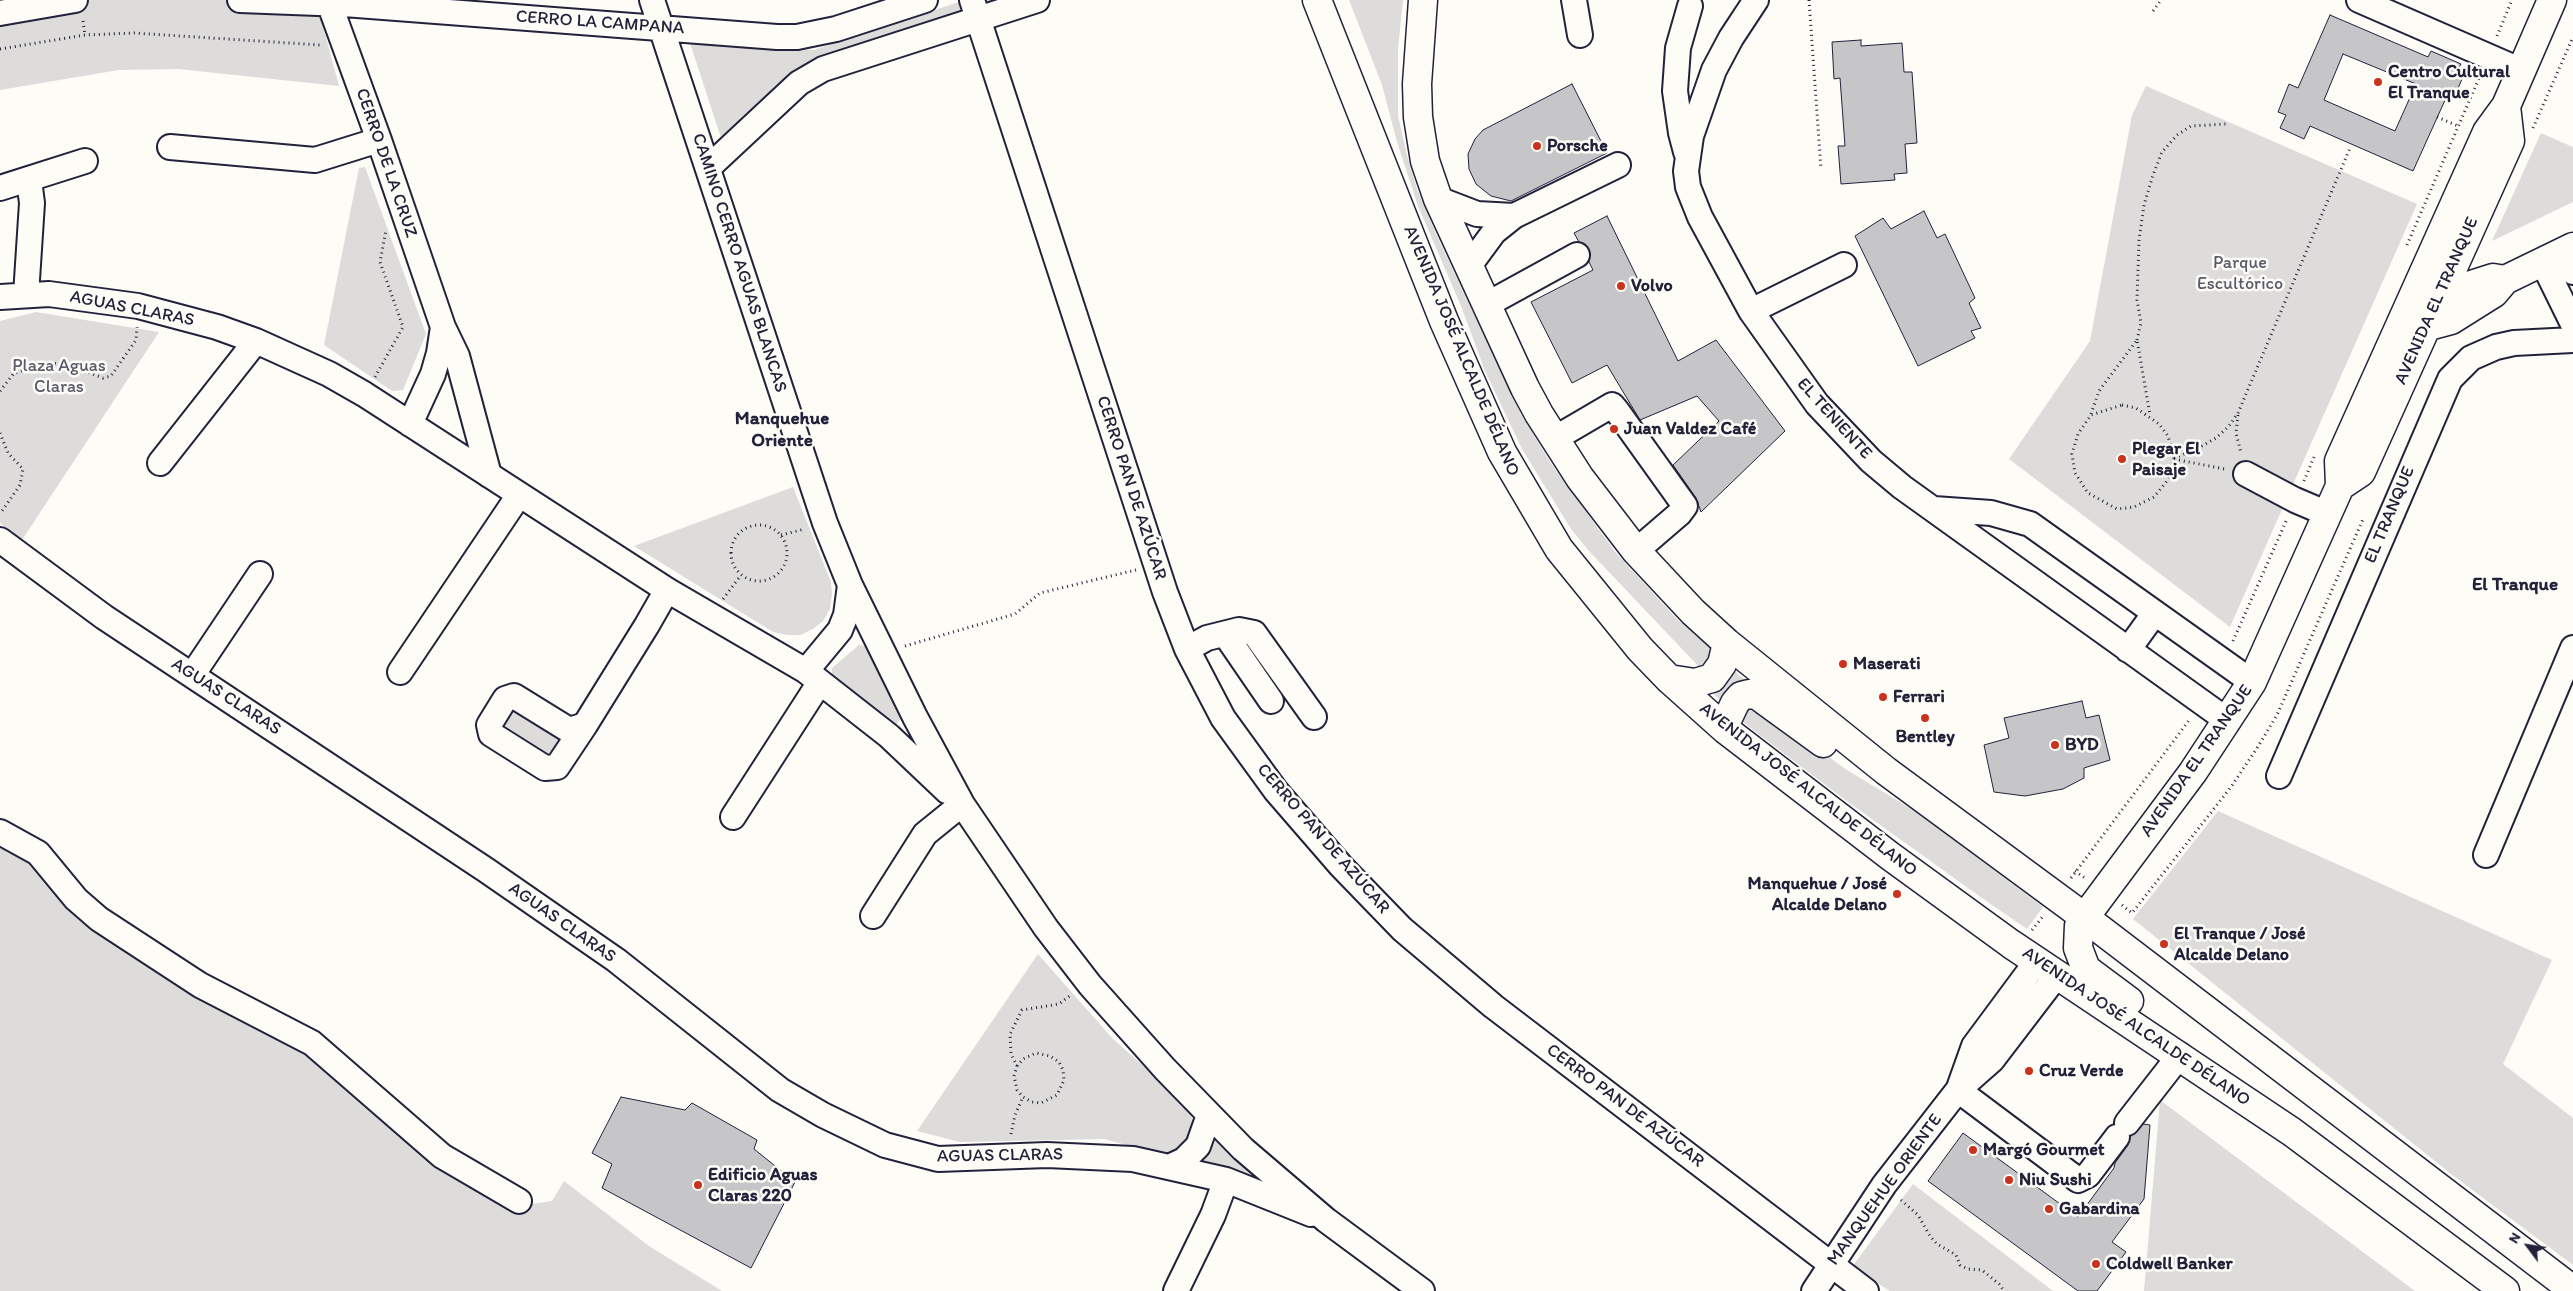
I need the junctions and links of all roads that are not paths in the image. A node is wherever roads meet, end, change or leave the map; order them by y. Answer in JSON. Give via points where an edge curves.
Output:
{"nodes":[{"id":1,"x":75,"y":0,"type":"edge"},
{"id":2,"x":240,"y":0,"type":"edge"},
{"id":3,"x":652,"y":0,"type":"edge"},
{"id":4,"x":925,"y":0,"type":"edge"},
{"id":5,"x":1037,"y":0,"type":"edge"},
{"id":6,"x":1317,"y":0,"type":"edge"},
{"id":7,"x":1423,"y":0,"type":"edge"},
{"id":8,"x":1574,"y":0,"type":"edge"},
{"id":9,"x":1756,"y":0,"type":"edge"},
{"id":10,"x":2360,"y":0,"type":"edge"},
{"id":11,"x":2552,"y":0,"type":"edge"},
{"id":12,"x":328,"y":1,"type":"edge"},
{"id":13,"x":1690,"y":6,"type":"dead end"},
{"id":14,"x":975,"y":10,"type":"edge"},
{"id":15,"x":0,"y":14,"type":"edge"},
{"id":16,"x":661,"y":28,"type":"junction"},
{"id":17,"x":1580,"y":35,"type":"dead end"},
{"id":18,"x":2522,"y":71,"type":"junction"},
{"id":19,"x":2506,"y":106,"type":"junction"},
{"id":20,"x":379,"y":140,"type":"junction"},
{"id":21,"x":170,"y":147,"type":"dead end"},
{"id":22,"x":1687,"y":154,"type":"junction"},
{"id":23,"x":85,"y":161,"type":"dead end"},
{"id":24,"x":1618,"y":165,"type":"dead end"},
{"id":25,"x":708,"y":168,"type":"junction"},
{"id":26,"x":29,"y":180,"type":"junction"},
{"id":27,"x":0,"y":188,"type":"edge"},
{"id":28,"x":1438,"y":199,"type":"junction"},
{"id":29,"x":1514,"y":216,"type":"junction"},
{"id":30,"x":2466,"y":237,"type":"junction"},
{"id":31,"x":1577,"y":255,"type":"dead end"},
{"id":32,"x":2563,"y":259,"type":"edge"},
{"id":33,"x":1844,"y":264,"type":"dead end"},
{"id":34,"x":1469,"y":266,"type":"junction"},
{"id":35,"x":2510,"y":278,"type":"junction"},
{"id":36,"x":26,"y":295,"type":"junction"},
{"id":37,"x":2439,"y":296,"type":"junction"},
{"id":38,"x":0,"y":298,"type":"edge"},
{"id":39,"x":1486,"y":305,"type":"junction"},
{"id":40,"x":1751,"y":311,"type":"junction"},
{"id":41,"x":2412,"y":316,"type":"junction"},
{"id":42,"x":2573,"y":324,"type":"edge"},
{"id":43,"x":443,"y":327,"type":"junction"},
{"id":44,"x":2573,"y":340,"type":"edge"},
{"id":45,"x":256,"y":341,"type":"junction"},
{"id":46,"x":410,"y":424,"type":"junction"},
{"id":47,"x":1554,"y":439,"type":"junction"},
{"id":48,"x":160,"y":463,"type":"dead end"},
{"id":49,"x":2246,"y":474,"type":"road end"},
{"id":50,"x":489,"y":476,"type":"junction"},
{"id":51,"x":519,"y":495,"type":"junction"},
{"id":52,"x":1934,"y":510,"type":"junction"},
{"id":53,"x":2328,"y":514,"type":"junction"},
{"id":54,"x":0,"y":540,"type":"edge"},
{"id":55,"x":1636,"y":551,"type":"junction"},
{"id":56,"x":260,"y":574,"type":"dead end"},
{"id":57,"x":850,"y":585,"type":"junction"},
{"id":58,"x":667,"y":590,"type":"junction"},
{"id":59,"x":2154,"y":614,"type":"junction"},
{"id":60,"x":840,"y":630,"type":"junction"},
{"id":61,"x":1225,"y":634,"type":"junction"},
{"id":62,"x":1726,"y":643,"type":"junction"},
{"id":63,"x":880,"y":646,"type":"junction"},
{"id":64,"x":2573,"y":648,"type":"edge"},
{"id":65,"x":1187,"y":649,"type":"junction"},
{"id":66,"x":2128,"y":650,"type":"junction"},
{"id":67,"x":400,"y":672,"type":"dead end"},
{"id":68,"x":193,"y":674,"type":"junction"},
{"id":69,"x":813,"y":677,"type":"junction"},
{"id":70,"x":1669,"y":679,"type":"junction"},
{"id":71,"x":2252,"y":682,"type":"junction"},
{"id":72,"x":1271,"y":701,"type":"dead end"},
{"id":73,"x":915,"y":717,"type":"junction"},
{"id":74,"x":1314,"y":717,"type":"dead end"},
{"id":75,"x":2228,"y":722,"type":"junction"},
{"id":76,"x":585,"y":725,"type":"dead end"},
{"id":77,"x":1726,"y":730,"type":"junction"},
{"id":78,"x":889,"y":736,"type":"junction"},
{"id":79,"x":1886,"y":771,"type":"junction"},
{"id":80,"x":2279,"y":776,"type":"dead end"},
{"id":81,"x":962,"y":804,"type":"junction"},
{"id":82,"x":733,"y":817,"type":"dead end"},
{"id":83,"x":0,"y":832,"type":"edge"},
{"id":84,"x":2486,"y":855,"type":"dead end"},
{"id":85,"x":873,"y":916,"type":"dead end"},
{"id":86,"x":2084,"y":916,"type":"junction"},
{"id":87,"x":2047,"y":968,"type":"junction"},
{"id":88,"x":2180,"y":1055,"type":"junction"},
{"id":89,"x":1958,"y":1090,"type":"junction"},
{"id":90,"x":2236,"y":1093,"type":"junction"},
{"id":91,"x":1209,"y":1115,"type":"junction"},
{"id":92,"x":1169,"y":1167,"type":"junction"},
{"id":93,"x":1226,"y":1180,"type":"junction"},
{"id":94,"x":519,"y":1201,"type":"dead end"},
{"id":95,"x":1326,"y":1220,"type":"junction"},
{"id":96,"x":1831,"y":1263,"type":"junction"},
{"id":97,"x":2573,"y":1290,"type":"edge"},
{"id":98,"x":1176,"y":1291,"type":"edge"},
{"id":99,"x":1422,"y":1291,"type":"edge"},
{"id":100,"x":1814,"y":1291,"type":"edge"},
{"id":101,"x":1866,"y":1291,"type":"edge"},
{"id":102,"x":2506,"y":1291,"type":"edge"}],
"edges":[{"from":1,"to":15,"type":"street"},
{"from":2,"to":12,"type":"street","name":"CERRO LA CAMPANA"},
{"from":3,"to":16,"type":"street","name":"CAMINO CERRO AGUAS BLANCAS"},
{"from":4,"to":16,"type":"street","name":"CERRO LA CAMPANA","via":[[836,29],[797,37]]},
{"from":5,"to":14,"type":"street"},
{"from":6,"to":70,"type":"main road","name":"AVENIDA JOSÉ ALCALDE DÉLANO","via":[[1444,321],[1506,459],[1538,516],[1575,570],[1613,618]]},
{"from":7,"to":28,"type":"main road","via":[[1418,117],[1425,161]]},
{"from":8,"to":17,"type":"street"},
{"from":9,"to":22,"type":"street","name":"EL TENIENTE","via":[[1714,70]]},
{"from":10,"to":18,"type":"street"},
{"from":11,"to":18,"type":"main road","name":"AVENIDA EL TRANQUE"},
{"from":12,"to":16,"type":"street","name":"CERRO LA CAMPANA"},
{"from":12,"to":20,"type":"street","name":"CERRO DE LA CRUZ"},
{"from":13,"to":22,"type":"street","name":"EL TENIENTE","via":[[1678,48],[1675,76],[1677,112]]},
{"from":14,"to":25,"type":"street","via":[[823,69],[800,83]]},
{"from":14,"to":65,"type":"street","name":"CERRO PAN DE AZÚCAR","via":[[1139,514]]},
{"from":16,"to":25,"type":"street","name":"CAMINO CERRO AGUAS BLANCAS"},
{"from":18,"to":19,"type":"main road","name":"AVENIDA EL TRANQUE"},
{"from":19,"to":30,"type":"main road","name":"AVENIDA EL TRANQUE","via":[[2510,141]]},
{"from":19,"to":41,"type":"main road","name":"AVENIDA EL TRANQUE","via":[[2487,132]]},
{"from":20,"to":21,"type":"street","via":[[326,158],[309,160]]},
{"from":20,"to":43,"type":"street","name":"CERRO DE LA CRUZ"},
{"from":22,"to":40,"type":"street","name":"EL TENIENTE","via":[[1686,171],[1693,202]]},
{"from":23,"to":26,"type":"street"},
{"from":24,"to":29,"type":"street"},
{"from":25,"to":57,"type":"street","name":"CAMINO CERRO AGUAS BLANCAS","via":[[791,424]]},
{"from":26,"to":27,"type":"street"},
{"from":26,"to":36,"type":"street","via":[[32,203]]},
{"from":28,"to":29,"type":"street","via":[[1469,212]]},
{"from":28,"to":34,"type":"main road"},
{"from":29,"to":34,"type":"street","via":[[1494,232]]},
{"from":30,"to":35,"type":"main road","via":[[2474,259],[2485,268]]},
{"from":30,"to":37,"type":"main road","name":"AVENIDA EL TRANQUE"},
{"from":31,"to":39,"type":"street"},
{"from":32,"to":35,"type":"main road"},
{"from":32,"to":42,"type":"street"},
{"from":33,"to":40,"type":"street"},
{"from":34,"to":39,"type":"main road"},
{"from":35,"to":37,"type":"main road","via":[[2493,278]]},
{"from":35,"to":41,"type":"main road","via":[[2494,293],[2451,320]]},
{"from":36,"to":38,"type":"street","name":"AGUAS CLARAS"},
{"from":36,"to":45,"type":"street","name":"AGUAS CLARAS","via":[[49,294],[138,306]]},
{"from":37,"to":41,"type":"main road"},
{"from":39,"to":47,"type":"main road","via":[[1525,388]]},
{"from":40,"to":52,"type":"street","name":"EL TENIENTE","via":[[1793,373],[1843,433],[1902,487]]},
{"from":41,"to":53,"type":"main road","name":"AVENIDA EL TRANQUE","via":[[2339,461],[2340,486]]},
{"from":43,"to":46,"type":"street","name":"CERRO DE LA CRUZ","via":[[433,374]]},
{"from":43,"to":50,"type":"street","name":"CERRO DE LA CRUZ","via":[[457,356]]},
{"from":44,"to":80,"type":"street","name":"EL TRANQUE","via":[[2496,347],[2471,358],[2450,379]]},
{"from":45,"to":46,"type":"street","name":"AGUAS CLARAS","via":[[329,374]]},
{"from":45,"to":48,"type":"street"},
{"from":46,"to":50,"type":"street","name":"AGUAS CLARAS"},
{"from":47,"to":55,"type":"main road"},
{"from":47,"to":55,"type":"street","via":[[1612,405],[1617,411],[1685,506]]},
{"from":49,"to":53,"type":"street"},
{"from":50,"to":51,"type":"street","name":"AGUAS CLARAS"},
{"from":51,"to":58,"type":"street","name":"AGUAS CLARAS"},
{"from":51,"to":67,"type":"street"},
{"from":52,"to":59,"type":"street","via":[[1991,513],[2030,524]]},
{"from":52,"to":66,"type":"street","name":"EL TENIENTE"},
{"from":53,"to":71,"type":"main road","name":"AVENIDA EL TRANQUE"},
{"from":54,"to":68,"type":"street","name":"AGUAS CLARAS","via":[[104,616]]},
{"from":55,"to":62,"type":"main road"},
{"from":56,"to":68,"type":"street"},
{"from":57,"to":60,"type":"street","via":[[846,615]]},
{"from":57,"to":63,"type":"street","name":"CAMINO CERRO AGUAS BLANCAS"},
{"from":58,"to":69,"type":"street","name":"AGUAS CLARAS"},
{"from":58,"to":76,"type":"street"},
{"from":59,"to":66,"type":"street"},
{"from":59,"to":71,"type":"street"},
{"from":60,"to":63,"type":"street","via":[[860,631]]},
{"from":60,"to":69,"type":"street"},
{"from":61,"to":65,"type":"street","via":[[1207,638]]},
{"from":61,"to":72,"type":"street"},
{"from":61,"to":74,"type":"street","via":[[1248,631],[1259,638]]},
{"from":62,"to":70,"type":"main road","via":[[1722,664],[1712,678],[1695,683]]},
{"from":62,"to":79,"type":"main road"},
{"from":63,"to":73,"type":"street","name":"CAMINO CERRO AGUAS BLANCAS"},
{"from":64,"to":84,"type":"street"},
{"from":65,"to":96,"type":"street","name":"CERRO PAN DE AZÚCAR","via":[[1223,718],[1276,791],[1341,866],[1402,929],[1494,1006]]},
{"from":66,"to":75,"type":"street","name":"EL TENIENTE"},
{"from":68,"to":92,"type":"street","name":"AGUAS CLARAS","via":[[616,960],[780,1090],[854,1131],[912,1153],[938,1159],[1091,1155]]},
{"from":69,"to":78,"type":"street","name":"AGUAS CLARAS"},
{"from":69,"to":82,"type":"street"},
{"from":70,"to":77,"type":"main road","name":"AVENIDA JOSÉ ALCALDE DÉLANO"},
{"from":71,"to":75,"type":"main road","name":"AVENIDA EL TRANQUE"},
{"from":73,"to":78,"type":"street","via":[[909,732],[899,737]]},
{"from":73,"to":81,"type":"street","name":"CAMINO CERRO AGUAS BLANCAS"},
{"from":75,"to":86,"type":"main road","name":"AVENIDA EL TRANQUE"},
{"from":77,"to":79,"type":"main road","via":[[1727,720],[1741,696],[1757,695],[1868,775]]},
{"from":77,"to":87,"type":"main road","name":"AVENIDA JOSÉ ALCALDE DÉLANO","via":[[1874,844]]},
{"from":78,"to":81,"type":"street","name":"AGUAS CLARAS"},
{"from":79,"to":86,"type":"main road"},
{"from":81,"to":85,"type":"street","via":[[925,834]]},
{"from":81,"to":91,"type":"street","name":"CAMINO CERRO AGUAS BLANCAS","via":[[1023,897],[1090,985]]},
{"from":83,"to":94,"type":"street","via":[[38,853],[76,900],[99,919],[200,985],[312,1043],[442,1156]]},
{"from":86,"to":90,"type":"main road","via":[[2077,936],[2086,969],[2171,1032]]},
{"from":86,"to":97,"type":"main road"},
{"from":87,"to":88,"type":"main road","name":"AVENIDA JOSÉ ALCALDE DÉLANO"},
{"from":87,"to":89,"type":"street","name":"MANQUEHUE ORIENTE","via":[[1974,1046]]},
{"from":88,"to":89,"type":"street","via":[[2088,1175],[2078,1180]]},
{"from":88,"to":90,"type":"main road","name":"AVENIDA JOSÉ ALCALDE DÉLANO"},
{"from":89,"to":96,"type":"street","name":"MANQUEHUE ORIENTE","via":[[1884,1186]]},
{"from":90,"to":102,"type":"main road","name":"AVENIDA JOSÉ ALCALDE DÉLANO"},
{"from":91,"to":92,"type":"street","via":[[1198,1146],[1184,1160]]},
{"from":91,"to":95,"type":"street","name":"CAMINO CERRO AGUAS BLANCAS","via":[[1243,1149]]},
{"from":92,"to":93,"type":"street","name":"AGUAS CLARAS"},
{"from":93,"to":95,"type":"street","name":"AGUAS CLARAS"},
{"from":93,"to":98,"type":"street","via":[[1213,1215]]},
{"from":95,"to":99,"type":"street","name":"CAMINO CERRO AGUAS BLANCAS"},
{"from":96,"to":100,"type":"street","name":"MANQUEHUE ORIENTE"},
{"from":96,"to":101,"type":"street","name":"CERRO PAN DE AZÚCAR"}]}
